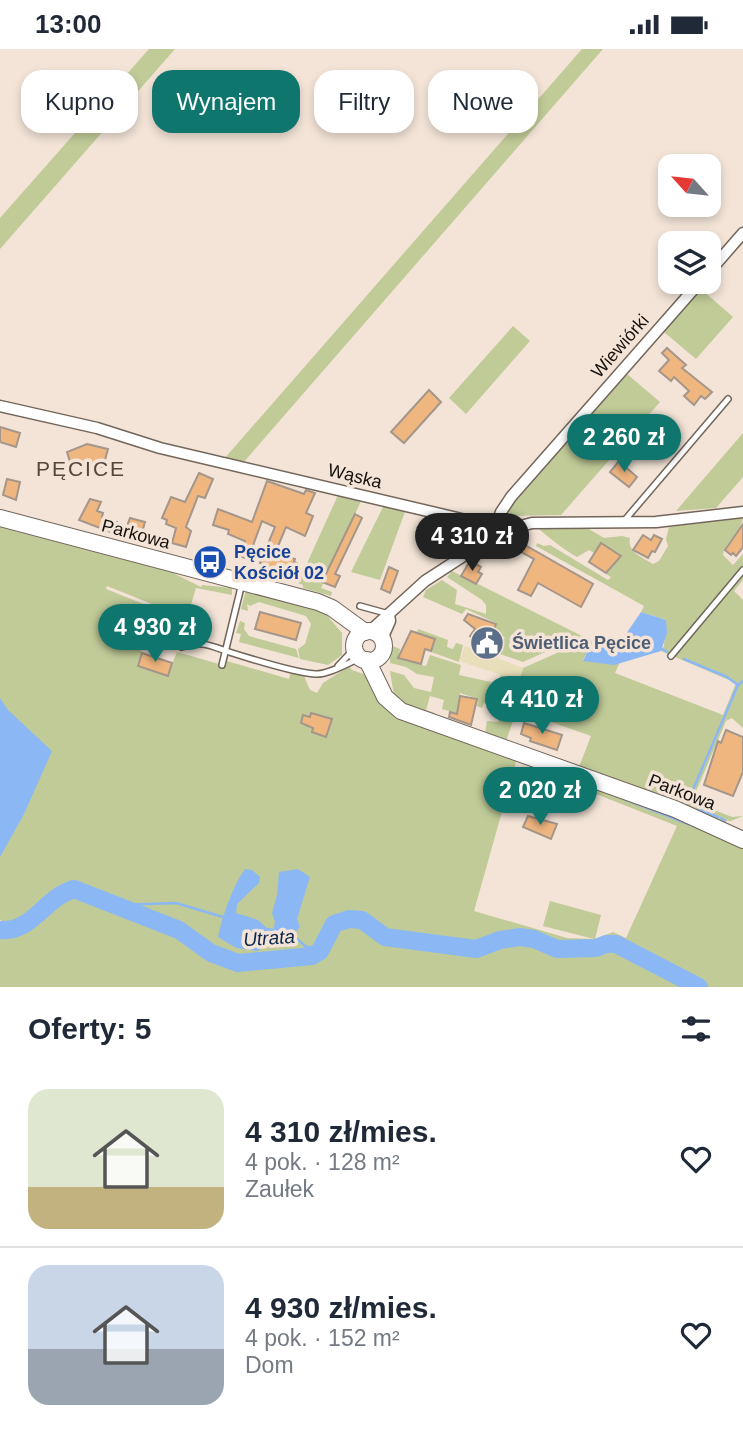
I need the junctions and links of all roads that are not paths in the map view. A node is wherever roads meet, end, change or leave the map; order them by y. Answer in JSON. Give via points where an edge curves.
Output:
{"nodes":[{"id":1,"x":743,"y":233,"type":"edge"},
{"id":2,"x":721,"y":258,"type":"edge"},
{"id":3,"x":689,"y":294,"type":"edge"},
{"id":4,"x":728,"y":399,"type":"dead end"},
{"id":5,"x":0,"y":406,"type":"edge"},
{"id":6,"x":743,"y":512,"type":"edge"},
{"id":7,"x":0,"y":518,"type":"edge"},
{"id":8,"x":622,"y":523,"type":"junction"},
{"id":9,"x":493,"y":535,"type":"junction"},
{"id":10,"x":743,"y":571,"type":"edge"},
{"id":11,"x":243,"y":582,"type":"junction"},
{"id":12,"x":360,"y":606,"type":"dead end"},
{"id":13,"x":389,"y":614,"type":"junction"},
{"id":14,"x":367,"y":646,"type":"junction"},
{"id":15,"x":182,"y":647,"type":"dead end"},
{"id":16,"x":225,"y":651,"type":"junction"},
{"id":17,"x":671,"y":656,"type":"dead end"},
{"id":18,"x":222,"y":665,"type":"dead end"},
{"id":19,"x":338,"y":666,"type":"junction"},
{"id":20,"x":740,"y":834,"type":"edge"}],
"edges":[{"from":1,"to":2,"type":"street"},
{"from":3,"to":9,"type":"street","name":"Wiewiórki","via":[[511,497]]},
{"from":4,"to":8,"type":"lane"},
{"from":5,"to":9,"type":"street","name":"Wąska","via":[[481,524]]},
{"from":6,"to":8,"type":"street"},
{"from":7,"to":11,"type":"street","name":"Parkowa"},
{"from":8,"to":9,"type":"street","via":[[532,523]]},
{"from":9,"to":13,"type":"street","via":[[425,581]]},
{"from":10,"to":17,"type":"lane"},
{"from":11,"to":14,"type":"street","name":"Parkowa","via":[[321,603],[340,615]]},
{"from":11,"to":16,"type":"lane"},
{"from":12,"to":13,"type":"lane"},
{"from":13,"to":14,"type":"street","via":[[390,621]]},
{"from":14,"to":19,"type":"lane"},
{"from":14,"to":19,"type":"lane","via":[[344,667]]},
{"from":14,"to":20,"type":"street","name":"Parkowa","via":[[387,700],[401,711]]},
{"from":15,"to":16,"type":"lane","via":[[204,643]]},
{"from":16,"to":18,"type":"lane"},
{"from":16,"to":19,"type":"lane","via":[[313,674]]}]}
